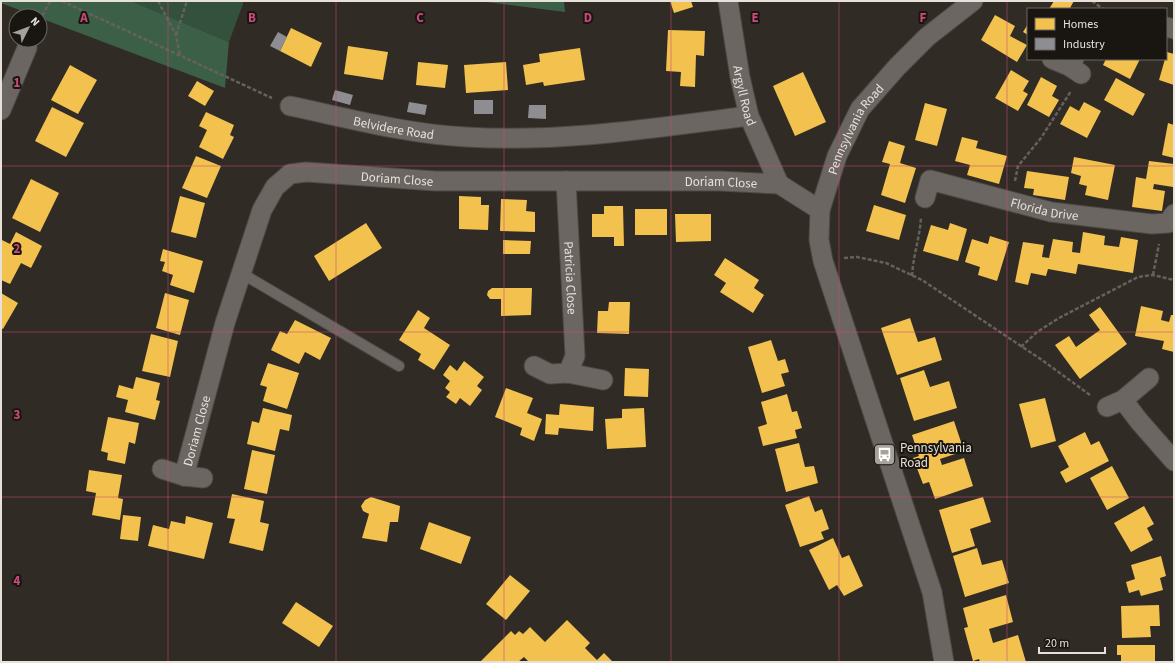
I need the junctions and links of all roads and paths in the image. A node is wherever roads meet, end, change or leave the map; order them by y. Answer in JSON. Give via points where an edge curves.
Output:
{"nodes":[{"id":1,"x":62,"y":1,"type":"edge"},
{"id":2,"x":158,"y":1,"type":"edge"},
{"id":3,"x":187,"y":1,"type":"edge"},
{"id":4,"x":728,"y":1,"type":"edge"},
{"id":5,"x":973,"y":1,"type":"edge"},
{"id":6,"x":1092,"y":1,"type":"edge"},
{"id":7,"x":1102,"y":8,"type":"edge"},
{"id":8,"x":176,"y":35,"type":"junction"},
{"id":9,"x":27,"y":48,"type":"dead end"},
{"id":10,"x":180,"y":56,"type":"junction"},
{"id":11,"x":1069,"y":64,"type":"edge"},
{"id":12,"x":290,"y":106,"type":"joint"},
{"id":13,"x":1,"y":110,"type":"edge"},
{"id":14,"x":749,"y":116,"type":"junction"},
{"id":15,"x":566,"y":182,"type":"junction"},
{"id":16,"x":779,"y":184,"type":"junction"},
{"id":17,"x":925,"y":198,"type":"joint"},
{"id":18,"x":1010,"y":201,"type":"junction"},
{"id":19,"x":820,"y":210,"type":"junction"},
{"id":20,"x":1174,"y":214,"type":"edge"},
{"id":21,"x":1157,"y":258,"type":"dead end"},
{"id":22,"x":823,"y":261,"type":"junction"},
{"id":23,"x":241,"y":273,"type":"junction"},
{"id":24,"x":1153,"y":275,"type":"junction"},
{"id":25,"x":912,"y":276,"type":"junction"},
{"id":26,"x":1174,"y":280,"type":"edge"},
{"id":27,"x":1021,"y":347,"type":"junction"},
{"id":28,"x":399,"y":366,"type":"dead end"},
{"id":29,"x":534,"y":366,"type":"dead end"},
{"id":30,"x":568,"y":373,"type":"junction"},
{"id":31,"x":1149,"y":378,"type":"dead end"},
{"id":32,"x":603,"y":380,"type":"dead end"},
{"id":33,"x":1115,"y":403,"type":"junction"},
{"id":34,"x":1174,"y":461,"type":"edge"},
{"id":35,"x":162,"y":469,"type":"dead end"},
{"id":36,"x":944,"y":662,"type":"edge"}],
"edges":[{"from":1,"to":10,"type":"path"},
{"from":2,"to":8,"type":"path"},
{"from":3,"to":8,"type":"path"},
{"from":4,"to":14,"type":"street","name":"Argyll Road"},
{"from":5,"to":19,"type":"street","name":"Pennsylvania Road","via":[[927,37],[860,109],[837,156]]},
{"from":6,"to":7,"type":"path"},
{"from":8,"to":10,"type":"path"},
{"from":9,"to":13,"type":"street"},
{"from":10,"to":12,"type":"path"},
{"from":11,"to":18,"type":"path","via":[[1041,138],[1018,166]]},
{"from":12,"to":14,"type":"street","name":"Belvidere Road","via":[[403,130],[466,137],[555,137],[613,133]]},
{"from":14,"to":16,"type":"street","name":"Argyll Road"},
{"from":15,"to":16,"type":"street","name":"Doriam Close"},
{"from":15,"to":23,"type":"street","name":"Doriam Close","via":[[435,181],[306,172],[290,174],[275,186],[262,210]]},
{"from":15,"to":30,"type":"street","name":"Patricia Close","via":[[575,356]]},
{"from":16,"to":19,"type":"street"},
{"from":17,"to":18,"type":"street","name":"Florida Drive","via":[[930,180]]},
{"from":17,"to":25,"type":"path"},
{"from":18,"to":20,"type":"street","name":"Florida Drive","via":[[1052,212],[1152,224],[1168,223]]},
{"from":19,"to":22,"type":"street","name":"Pennsylvania Road","via":[[819,240]]},
{"from":21,"to":24,"type":"path"},
{"from":22,"to":25,"type":"path","via":[[857,257],[886,263]]},
{"from":22,"to":36,"type":"street","name":"Pennsylvania Road","via":[[932,592]]},
{"from":23,"to":28,"type":"lane"},
{"from":23,"to":35,"type":"street","name":"Doriam Close","via":[[225,323],[193,477]]},
{"from":24,"to":26,"type":"path"},
{"from":24,"to":27,"type":"path","via":[[1138,277],[1059,318],[1037,332]]},
{"from":25,"to":27,"type":"path","via":[[922,280]]},
{"from":27,"to":33,"type":"path"},
{"from":29,"to":30,"type":"street","via":[[550,374]]},
{"from":30,"to":32,"type":"street"},
{"from":31,"to":33,"type":"street"},
{"from":33,"to":34,"type":"street","via":[[1139,421]]}]}
